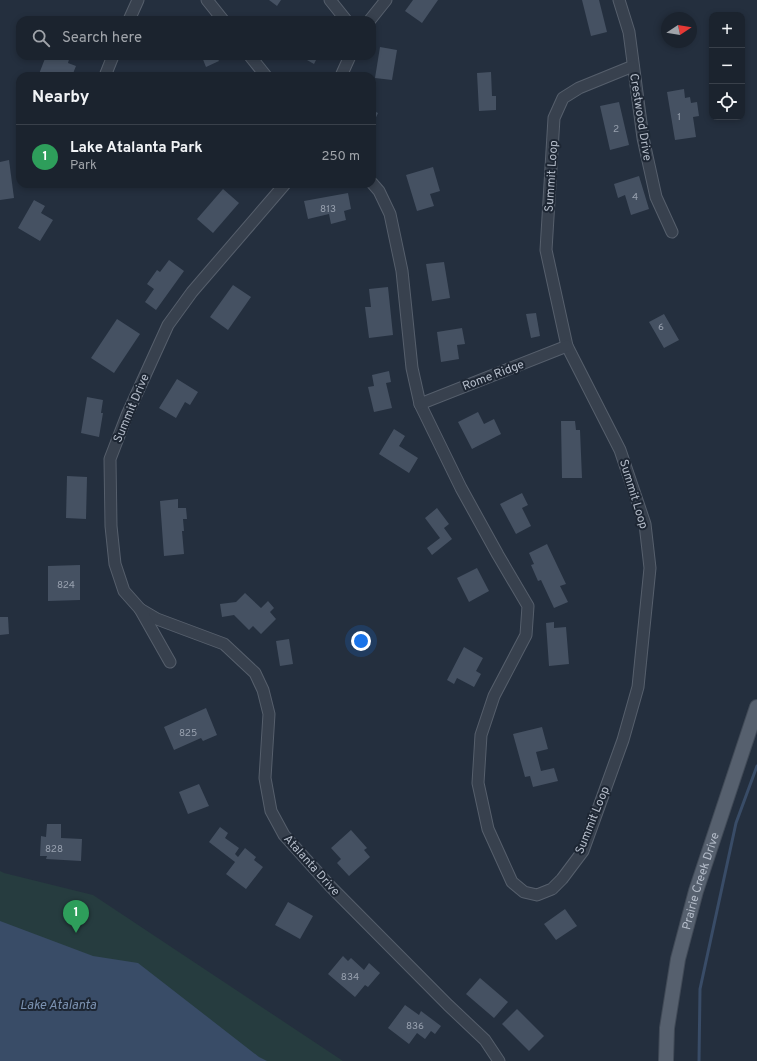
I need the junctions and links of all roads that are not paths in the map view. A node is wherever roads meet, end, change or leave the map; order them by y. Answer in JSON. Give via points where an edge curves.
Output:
{"nodes":[{"id":1,"x":138,"y":0,"type":"edge"},
{"id":2,"x":207,"y":0,"type":"edge"},
{"id":3,"x":330,"y":0,"type":"edge"},
{"id":4,"x":386,"y":0,"type":"edge"},
{"id":5,"x":620,"y":0,"type":"edge"},
{"id":6,"x":131,"y":16,"type":"edge"},
{"id":7,"x":220,"y":16,"type":"edge"},
{"id":8,"x":343,"y":16,"type":"edge"},
{"id":9,"x":373,"y":16,"type":"edge"},
{"id":10,"x":111,"y":60,"type":"edge"},
{"id":11,"x":253,"y":60,"type":"edge"},
{"id":12,"x":348,"y":60,"type":"edge"},
{"id":13,"x":633,"y":66,"type":"junction"},
{"id":14,"x":106,"y":72,"type":"edge"},
{"id":15,"x":263,"y":72,"type":"edge"},
{"id":16,"x":343,"y":72,"type":"edge"},
{"id":17,"x":282,"y":188,"type":"edge"},
{"id":18,"x":376,"y":188,"type":"edge"},
{"id":19,"x":672,"y":232,"type":"dead end"},
{"id":20,"x":567,"y":346,"type":"junction"},
{"id":21,"x":420,"y":404,"type":"junction"},
{"id":22,"x":140,"y":609,"type":"junction"},
{"id":23,"x":170,"y":662,"type":"dead end"},
{"id":24,"x":757,"y":707,"type":"edge"},
{"id":25,"x":499,"y":1061,"type":"edge"},
{"id":26,"x":666,"y":1061,"type":"edge"}],
"edges":[{"from":1,"to":6,"type":"street"},
{"from":2,"to":7,"type":"street"},
{"from":3,"to":8,"type":"street"},
{"from":4,"to":9,"type":"street"},
{"from":5,"to":13,"type":"street","name":"Crestwood Drive","via":[[629,32]]},
{"from":10,"to":14,"type":"street"},
{"from":11,"to":15,"type":"street"},
{"from":12,"to":16,"type":"street"},
{"from":13,"to":19,"type":"street","name":"Crestwood Drive","via":[[643,138],[656,197]]},
{"from":13,"to":20,"type":"street","name":"Summit Loop","via":[[579,88],[563,98],[554,118],[546,250]]},
{"from":17,"to":22,"type":"street","name":"Summit Drive","via":[[192,292],[168,325],[110,459],[111,526],[115,564],[124,591]]},
{"from":18,"to":21,"type":"street","name":"Summit Loop","via":[[390,214],[402,271],[412,368]]},
{"from":20,"to":21,"type":"street","name":"Rome Ridge"},
{"from":20,"to":21,"type":"street","name":"Summit Loop","via":[[620,450],[644,524],[650,568],[638,687],[623,740],[583,851],[552,889],[537,895],[524,892],[512,882],[488,829],[478,783],[481,735],[494,696],[526,635],[528,606],[461,488]]},
{"from":22,"to":23,"type":"street","name":"Summit Drive"},
{"from":22,"to":25,"type":"street","name":"Atalanta Drive","via":[[157,619],[224,644],[255,673],[263,690],[269,714],[265,778],[271,811],[284,835],[330,886],[485,1040]]},
{"from":24,"to":26,"type":"main road","name":"Prairie Creek Drive","via":[[696,891],[678,959],[667,1028]]}]}
